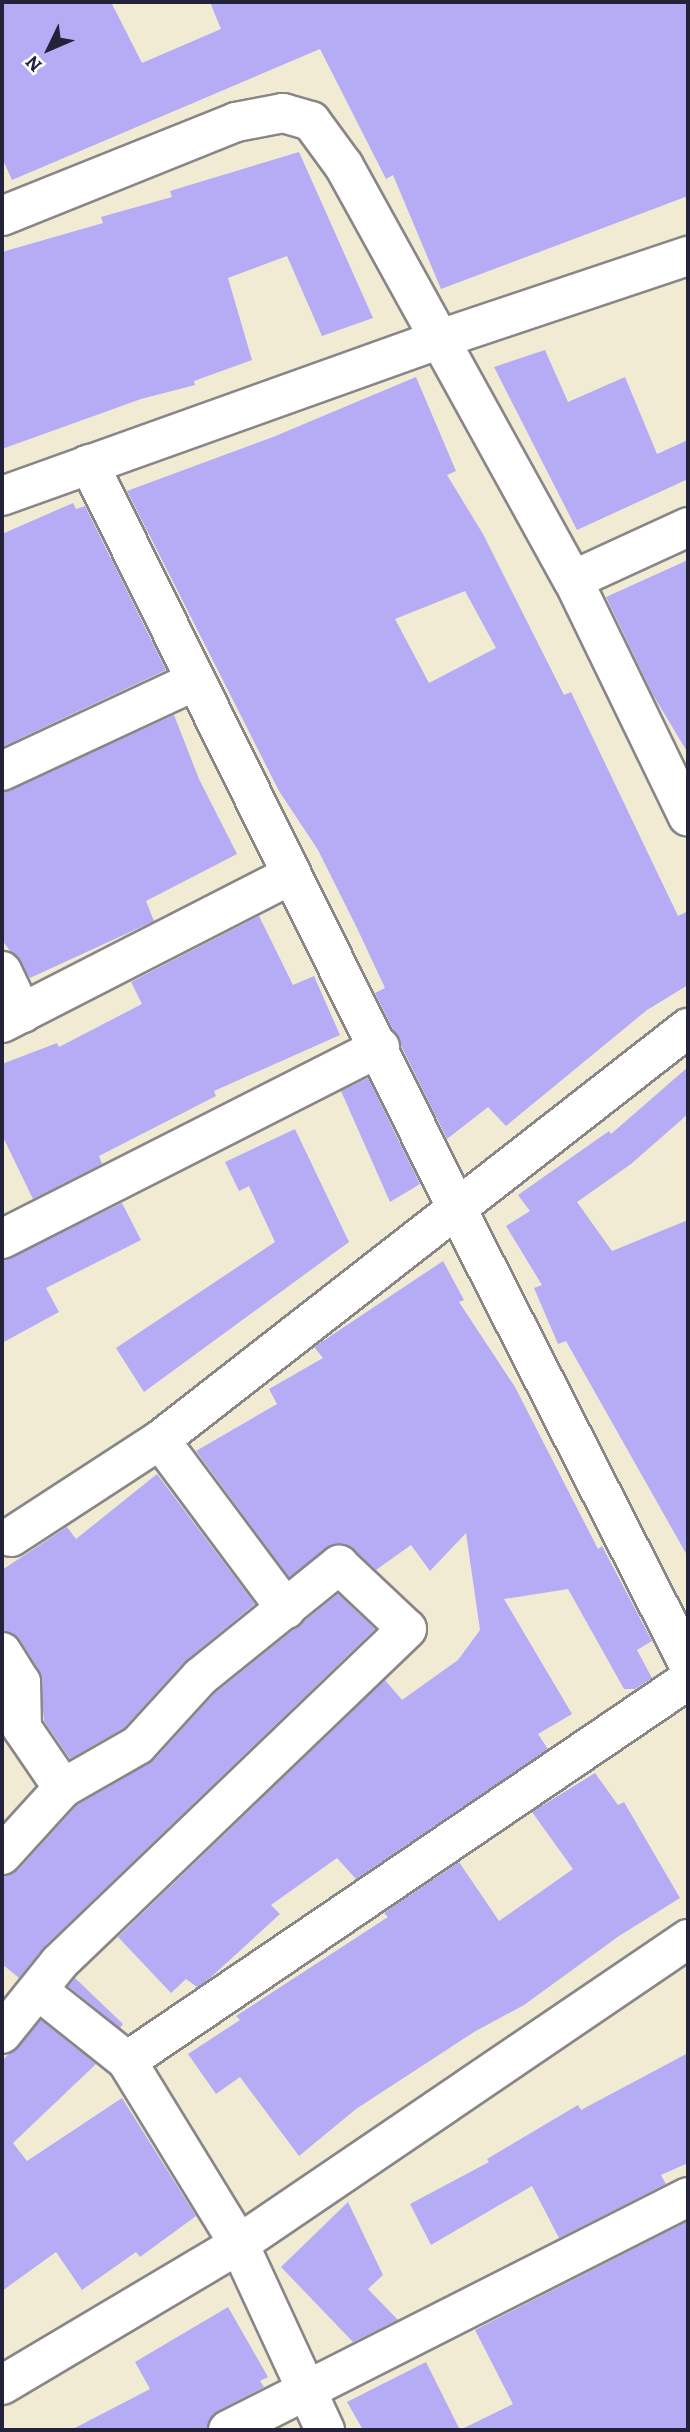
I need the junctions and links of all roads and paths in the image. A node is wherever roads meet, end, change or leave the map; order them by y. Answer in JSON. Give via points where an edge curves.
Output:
{"nodes":[{"id":1,"x":2,"y":216,"type":"edge"},
{"id":2,"x":688,"y":256,"type":"edge"},
{"id":3,"x":438,"y":340,"type":"junction"},
{"id":4,"x":89,"y":464,"type":"junction"},
{"id":5,"x":2,"y":496,"type":"edge"},
{"id":6,"x":688,"y":527,"type":"edge"},
{"id":7,"x":573,"y":580,"type":"junction"},
{"id":8,"x":195,"y":681,"type":"junction"},
{"id":9,"x":2,"y":771,"type":"edge"},
{"id":10,"x":688,"y":817,"type":"edge"},
{"id":11,"x":290,"y":876,"type":"junction"},
{"id":12,"x":2,"y":971,"type":"edge"},
{"id":13,"x":12,"y":1018,"type":"edge"},
{"id":14,"x":688,"y":1028,"type":"edge"},
{"id":15,"x":380,"y":1047,"type":"junction"},
{"id":16,"x":457,"y":1209,"type":"junction"},
{"id":17,"x":2,"y":1239,"type":"edge"},
{"id":18,"x":160,"y":1440,"type":"junction"},
{"id":19,"x":5,"y":1532,"type":"edge"},
{"id":20,"x":286,"y":1609,"type":"junction"},
{"id":21,"x":2,"y":1652,"type":"edge"},
{"id":22,"x":688,"y":1663,"type":"edge"},
{"id":23,"x":688,"y":1680,"type":"edge"},
{"id":24,"x":63,"y":1788,"type":"junction"},
{"id":25,"x":7,"y":1833,"type":"edge"},
{"id":26,"x":687,"y":1945,"type":"edge"},
{"id":27,"x":39,"y":1991,"type":"junction"},
{"id":28,"x":2,"y":2034,"type":"edge"},
{"id":29,"x":127,"y":2061,"type":"junction"},
{"id":30,"x":688,"y":2197,"type":"edge"},
{"id":31,"x":239,"y":2244,"type":"junction"},
{"id":32,"x":2,"y":2385,"type":"edge"},
{"id":33,"x":307,"y":2394,"type":"junction"},
{"id":34,"x":228,"y":2430,"type":"edge"},
{"id":35,"x":325,"y":2430,"type":"edge"}],
"edges":[{"from":1,"to":3,"type":"street","via":[[236,122],[283,113],[311,121],[344,166]]},
{"from":2,"to":3,"type":"street"},
{"from":3,"to":4,"type":"street"},
{"from":3,"to":7,"type":"street"},
{"from":4,"to":5,"type":"street"},
{"from":4,"to":8,"type":"street"},
{"from":6,"to":7,"type":"street"},
{"from":7,"to":10,"type":"street"},
{"from":8,"to":9,"type":"street"},
{"from":8,"to":11,"type":"street"},
{"from":11,"to":13,"type":"street"},
{"from":11,"to":15,"type":"street"},
{"from":12,"to":13,"type":"street"},
{"from":14,"to":16,"type":"street"},
{"from":15,"to":16,"type":"street"},
{"from":15,"to":17,"type":"street"},
{"from":16,"to":18,"type":"street"},
{"from":16,"to":22,"type":"street"},
{"from":18,"to":19,"type":"street"},
{"from":18,"to":20,"type":"street"},
{"from":20,"to":24,"type":"street","via":[[200,1677],[138,1745]]},
{"from":20,"to":27,"type":"street","via":[[339,1566],[407,1629],[59,1963]]},
{"from":21,"to":24,"type":"street","via":[[21,1682],[22,1728]]},
{"from":23,"to":29,"type":"street"},
{"from":24,"to":25,"type":"street"},
{"from":26,"to":31,"type":"street"},
{"from":27,"to":28,"type":"street"},
{"from":27,"to":29,"type":"street"},
{"from":29,"to":31,"type":"street"},
{"from":30,"to":33,"type":"street"},
{"from":31,"to":32,"type":"street"},
{"from":31,"to":33,"type":"street"},
{"from":33,"to":34,"type":"street"},
{"from":33,"to":35,"type":"street"}]}
